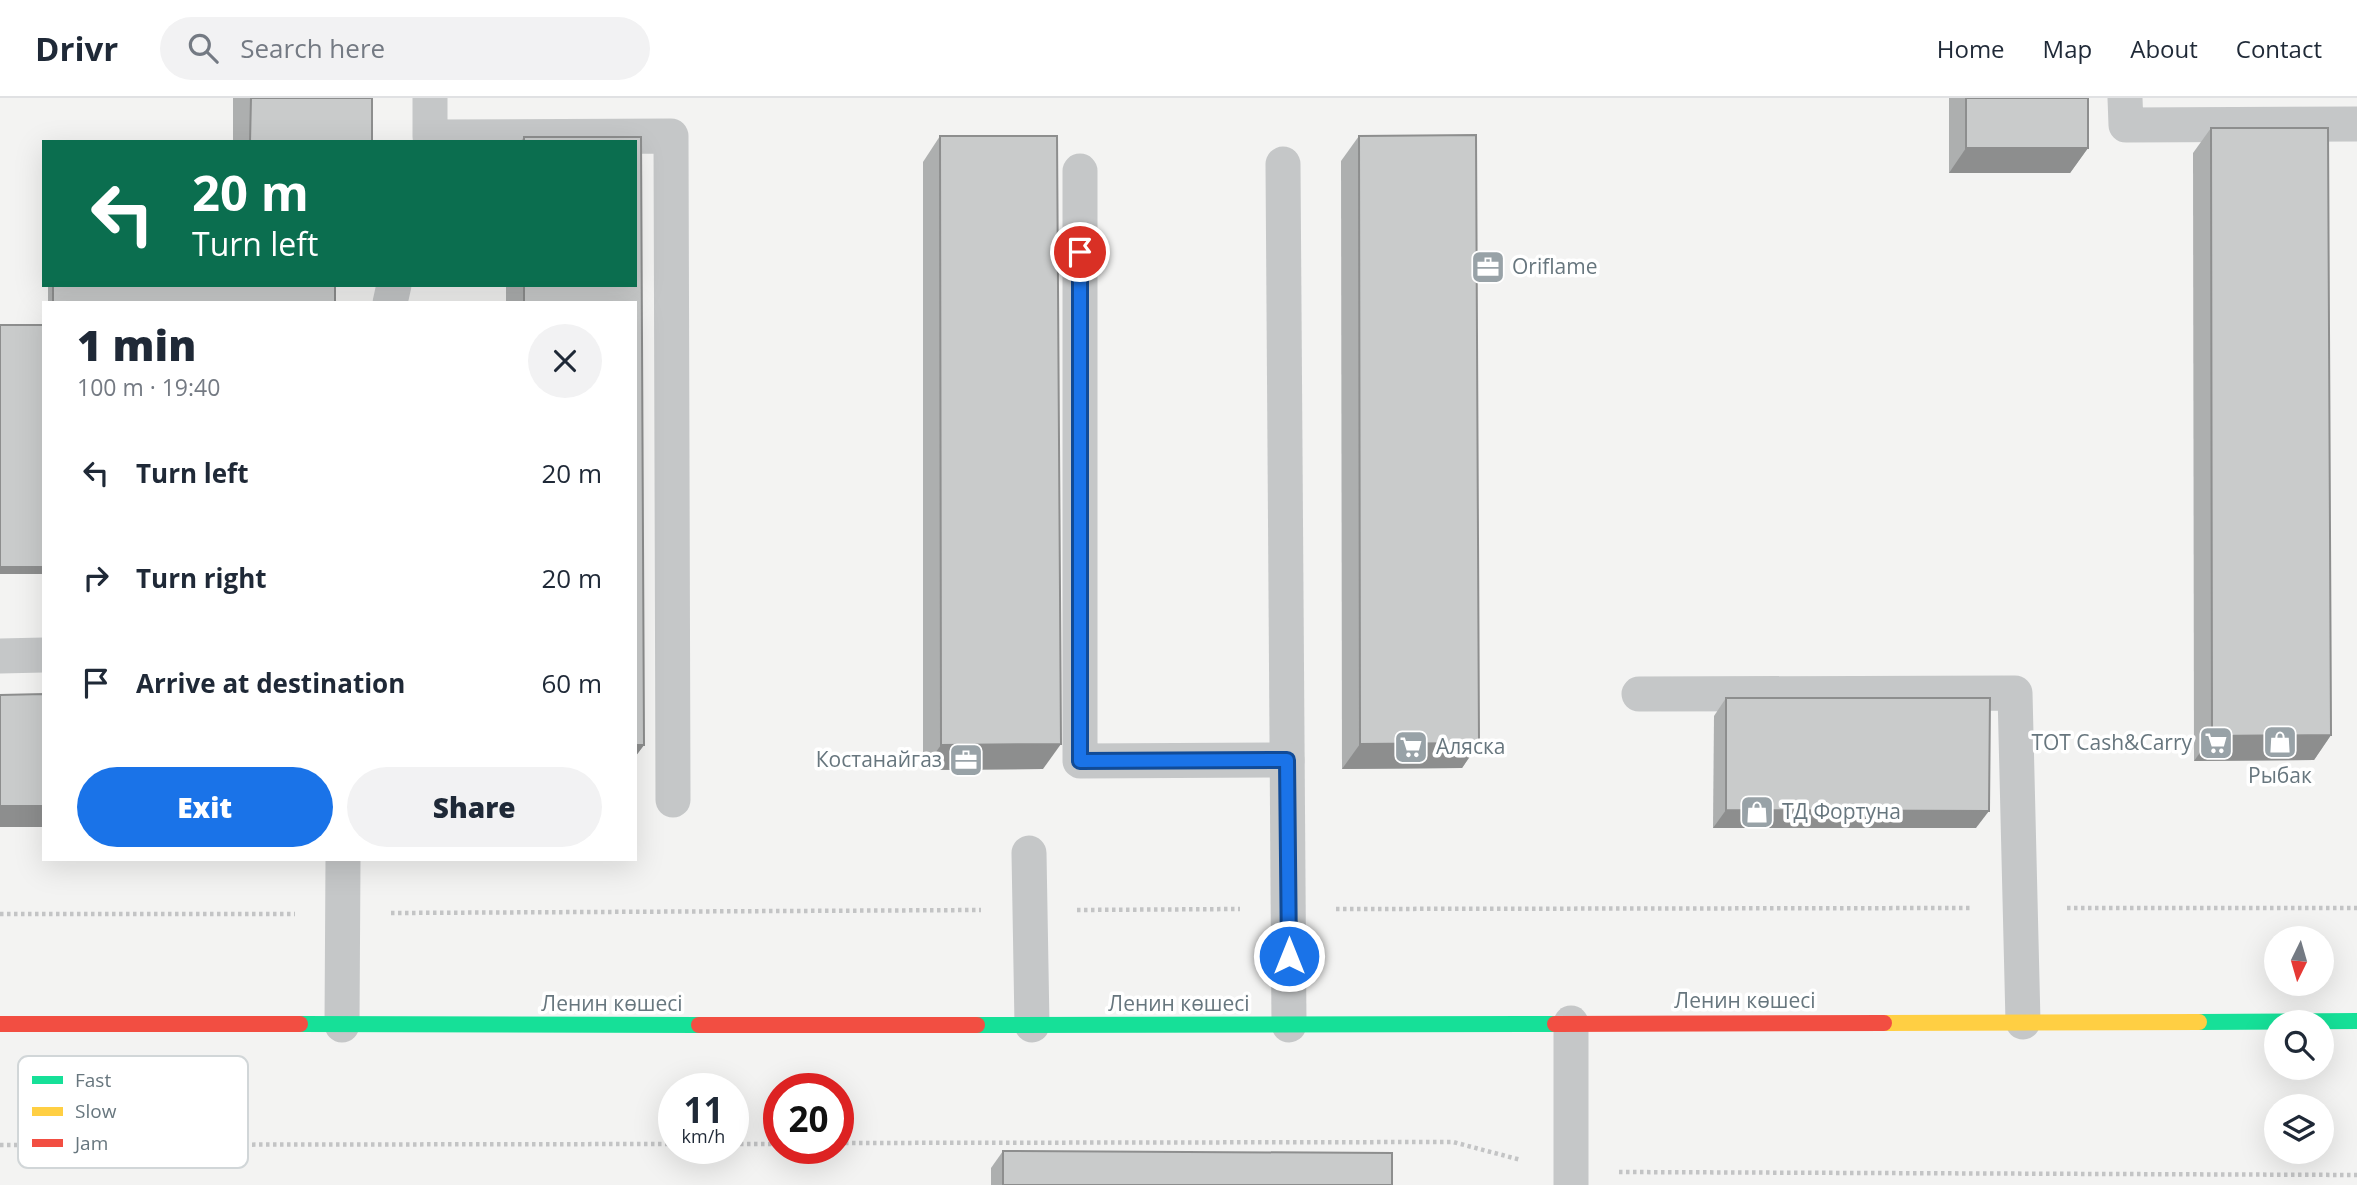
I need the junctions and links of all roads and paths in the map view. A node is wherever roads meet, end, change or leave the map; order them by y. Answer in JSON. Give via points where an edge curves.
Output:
{"nodes":[{"id":1,"x":430,"y":98,"type":"edge"},
{"id":2,"x":2126,"y":98,"type":"edge"},
{"id":3,"x":2357,"y":124,"type":"edge"},
{"id":4,"x":429,"y":139,"type":"edge"},
{"id":5,"x":1283,"y":164,"type":"dead end"},
{"id":6,"x":1080,"y":171,"type":"dead end"},
{"id":7,"x":42,"y":655,"type":"edge"},
{"id":8,"x":0,"y":656,"type":"edge"},
{"id":9,"x":1639,"y":694,"type":"dead end"},
{"id":10,"x":1287,"y":760,"type":"junction"},
{"id":11,"x":674,"y":800,"type":"dead end"},
{"id":12,"x":1029,"y":853,"type":"dead end"},
{"id":13,"x":343,"y":861,"type":"edge"},
{"id":14,"x":2020,"y":908,"type":"junction"},
{"id":15,"x":2357,"y":908,"type":"edge"},
{"id":16,"x":1288,"y":909,"type":"junction"},
{"id":17,"x":1030,"y":910,"type":"junction"},
{"id":18,"x":342,"y":913,"type":"junction"},
{"id":19,"x":0,"y":914,"type":"edge"},
{"id":20,"x":2357,"y":1021,"type":"edge"},
{"id":21,"x":2023,"y":1022,"type":"junction"},
{"id":22,"x":1571,"y":1023,"type":"junction"},
{"id":23,"x":0,"y":1024,"type":"edge"},
{"id":24,"x":342,"y":1025,"type":"junction"},
{"id":25,"x":1032,"y":1025,"type":"junction"},
{"id":26,"x":1289,"y":1025,"type":"junction"},
{"id":27,"x":854,"y":1143,"type":"edge"},
{"id":28,"x":658,"y":1144,"type":"edge"},
{"id":29,"x":0,"y":1145,"type":"edge"},
{"id":30,"x":18,"y":1145,"type":"edge"},
{"id":31,"x":248,"y":1145,"type":"edge"},
{"id":32,"x":2357,"y":1175,"type":"edge"},
{"id":33,"x":1571,"y":1179,"type":"edge"}],
"edges":[{"from":1,"to":4,"type":"lane"},
{"from":2,"to":3,"type":"lane","via":[[2126,125]]},
{"from":4,"to":11,"type":"lane","via":[[671,136]]},
{"from":5,"to":10,"type":"lane"},
{"from":6,"to":10,"type":"lane","via":[[1080,761]]},
{"from":7,"to":8,"type":"lane"},
{"from":9,"to":14,"type":"lane","via":[[2015,693]]},
{"from":10,"to":16,"type":"lane"},
{"from":12,"to":17,"type":"lane"},
{"from":13,"to":18,"type":"lane"},
{"from":14,"to":15,"type":"path"},
{"from":14,"to":16,"type":"path"},
{"from":14,"to":21,"type":"lane"},
{"from":16,"to":17,"type":"path"},
{"from":16,"to":26,"type":"lane"},
{"from":17,"to":18,"type":"path"},
{"from":17,"to":25,"type":"lane"},
{"from":18,"to":19,"type":"path"},
{"from":18,"to":24,"type":"lane"},
{"from":20,"to":21,"type":"main road","name":"Ленин көшесі"},
{"from":21,"to":22,"type":"main road","name":"Ленин көшесі"},
{"from":22,"to":26,"type":"main road","name":"Ленин көшесі"},
{"from":22,"to":33,"type":"lane"},
{"from":23,"to":24,"type":"main road","name":"Ленин көшесі"},
{"from":24,"to":25,"type":"main road","name":"Ленин көшесі"},
{"from":25,"to":26,"type":"main road","name":"Ленин көшесі"},
{"from":27,"to":33,"type":"path","via":[[1453,1142]]},
{"from":28,"to":31,"type":"path"},
{"from":29,"to":30,"type":"path"},
{"from":32,"to":33,"type":"path"}]}
